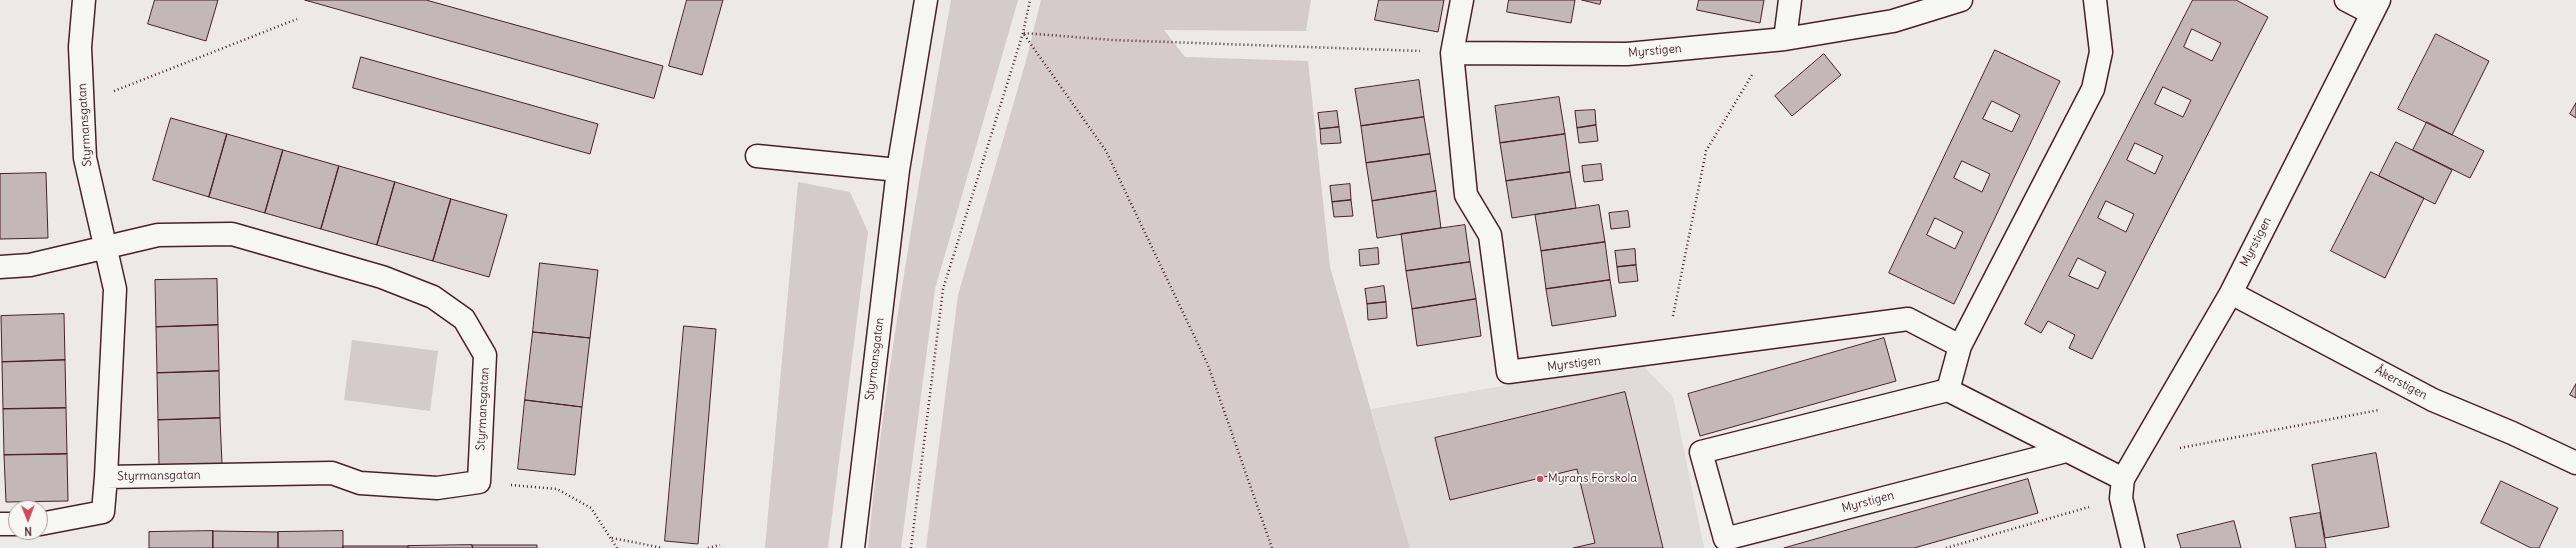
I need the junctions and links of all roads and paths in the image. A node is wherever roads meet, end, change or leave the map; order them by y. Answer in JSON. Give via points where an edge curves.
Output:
{"nodes":[{"id":1,"x":84,"y":0,"type":"edge"},
{"id":2,"x":926,"y":0,"type":"edge"},
{"id":3,"x":1030,"y":0,"type":"edge"},
{"id":4,"x":1462,"y":0,"type":"edge"},
{"id":5,"x":1790,"y":0,"type":"edge"},
{"id":6,"x":1961,"y":0,"type":"edge"},
{"id":7,"x":2095,"y":0,"type":"edge"},
{"id":8,"x":2346,"y":0,"type":"edge"},
{"id":9,"x":2375,"y":7,"type":"edge"},
{"id":10,"x":297,"y":19,"type":"dead end"},
{"id":11,"x":1022,"y":33,"type":"junction"},
{"id":12,"x":1786,"y":39,"type":"junction"},
{"id":13,"x":1452,"y":53,"type":"junction"},
{"id":14,"x":82,"y":104,"type":"junction"},
{"id":15,"x":757,"y":156,"type":"dead end"},
{"id":16,"x":898,"y":170,"type":"junction"},
{"id":17,"x":105,"y":249,"type":"junction"},
{"id":18,"x":0,"y":267,"type":"edge"},
{"id":19,"x":2231,"y":293,"type":"junction"},
{"id":20,"x":1960,"y":346,"type":"junction"},
{"id":21,"x":1666,"y":352,"type":"junction"},
{"id":22,"x":1948,"y":390,"type":"junction"},
{"id":23,"x":2432,"y":400,"type":"junction"},
{"id":24,"x":2066,"y":451,"type":"junction"},
{"id":25,"x":2136,"y":456,"type":"junction"},
{"id":26,"x":2576,"y":463,"type":"edge"},
{"id":27,"x":106,"y":477,"type":"junction"},
{"id":28,"x":479,"y":482,"type":"junction"},
{"id":29,"x":2122,"y":489,"type":"junction"},
{"id":30,"x":48,"y":522,"type":"edge"},
{"id":31,"x":612,"y":538,"type":"junction"},
{"id":32,"x":720,"y":544,"type":"dead end"},
{"id":33,"x":617,"y":548,"type":"edge"},
{"id":34,"x":663,"y":548,"type":"edge"},
{"id":35,"x":708,"y":548,"type":"edge"},
{"id":36,"x":853,"y":548,"type":"edge"},
{"id":37,"x":911,"y":548,"type":"edge"},
{"id":38,"x":1272,"y":548,"type":"edge"},
{"id":39,"x":1946,"y":548,"type":"edge"},
{"id":40,"x":2133,"y":548,"type":"edge"}],
"edges":[{"from":1,"to":14,"type":"street","name":"Styrmansgatan","via":[[80,46]]},
{"from":2,"to":16,"type":"street","name":"Styrmansgatan"},
{"from":3,"to":11,"type":"path"},
{"from":4,"to":13,"type":"street","name":"Myrstigen"},
{"from":5,"to":12,"type":"street"},
{"from":6,"to":12,"type":"street","name":"Myrstigen","via":[[1893,21]]},
{"from":7,"to":20,"type":"street","via":[[2101,52],[2093,89]]},
{"from":8,"to":9,"type":"street"},
{"from":9,"to":19,"type":"street","name":"Myrstigen"},
{"from":10,"to":14,"type":"path"},
{"from":11,"to":13,"type":"path","via":[[1113,40]]},
{"from":11,"to":37,"type":"path","via":[[943,289]]},
{"from":11,"to":38,"type":"path","via":[[1106,151],[1208,365]]},
{"from":12,"to":13,"type":"street","name":"Myrstigen","via":[[1627,54]]},
{"from":12,"to":21,"type":"path","via":[[1752,76],[1706,151]]},
{"from":13,"to":21,"type":"street","name":"Myrstigen","via":[[1466,195],[1490,235],[1508,372]]},
{"from":14,"to":17,"type":"street","name":"Styrmansgatan","via":[[85,158]]},
{"from":15,"to":16,"type":"street"},
{"from":16,"to":36,"type":"street","name":"Styrmansgatan"},
{"from":17,"to":18,"type":"street","name":"Styrmansgatan","via":[[30,265]]},
{"from":17,"to":27,"type":"street","name":"Styrmansgatan","via":[[115,288]]},
{"from":17,"to":28,"type":"street","name":"Styrmansgatan","via":[[158,235],[232,234],[382,277],[433,297],[464,319],[485,355]]},
{"from":19,"to":23,"type":"street","name":"Åkerstigen"},
{"from":19,"to":25,"type":"street","name":"Myrstigen"},
{"from":20,"to":21,"type":"street","name":"Myrstigen","via":[[1908,319]]},
{"from":20,"to":22,"type":"street"},
{"from":22,"to":24,"type":"street"},
{"from":22,"to":24,"type":"street","name":"Myrstigen","via":[[1701,452],[1725,539]]},
{"from":23,"to":25,"type":"path"},
{"from":23,"to":26,"type":"street","name":"Åkerstigen"},
{"from":24,"to":29,"type":"street"},
{"from":25,"to":29,"type":"street","name":"Myrstigen"},
{"from":27,"to":28,"type":"street","name":"Styrmansgatan","via":[[332,473],[360,483],[437,488]]},
{"from":27,"to":30,"type":"street","name":"Styrmansgatan","via":[[103,512]]},
{"from":28,"to":31,"type":"path","via":[[557,489],[591,508]]},
{"from":29,"to":39,"type":"path"},
{"from":29,"to":40,"type":"street"},
{"from":31,"to":33,"type":"path"},
{"from":31,"to":34,"type":"path"},
{"from":32,"to":35,"type":"path"}]}
